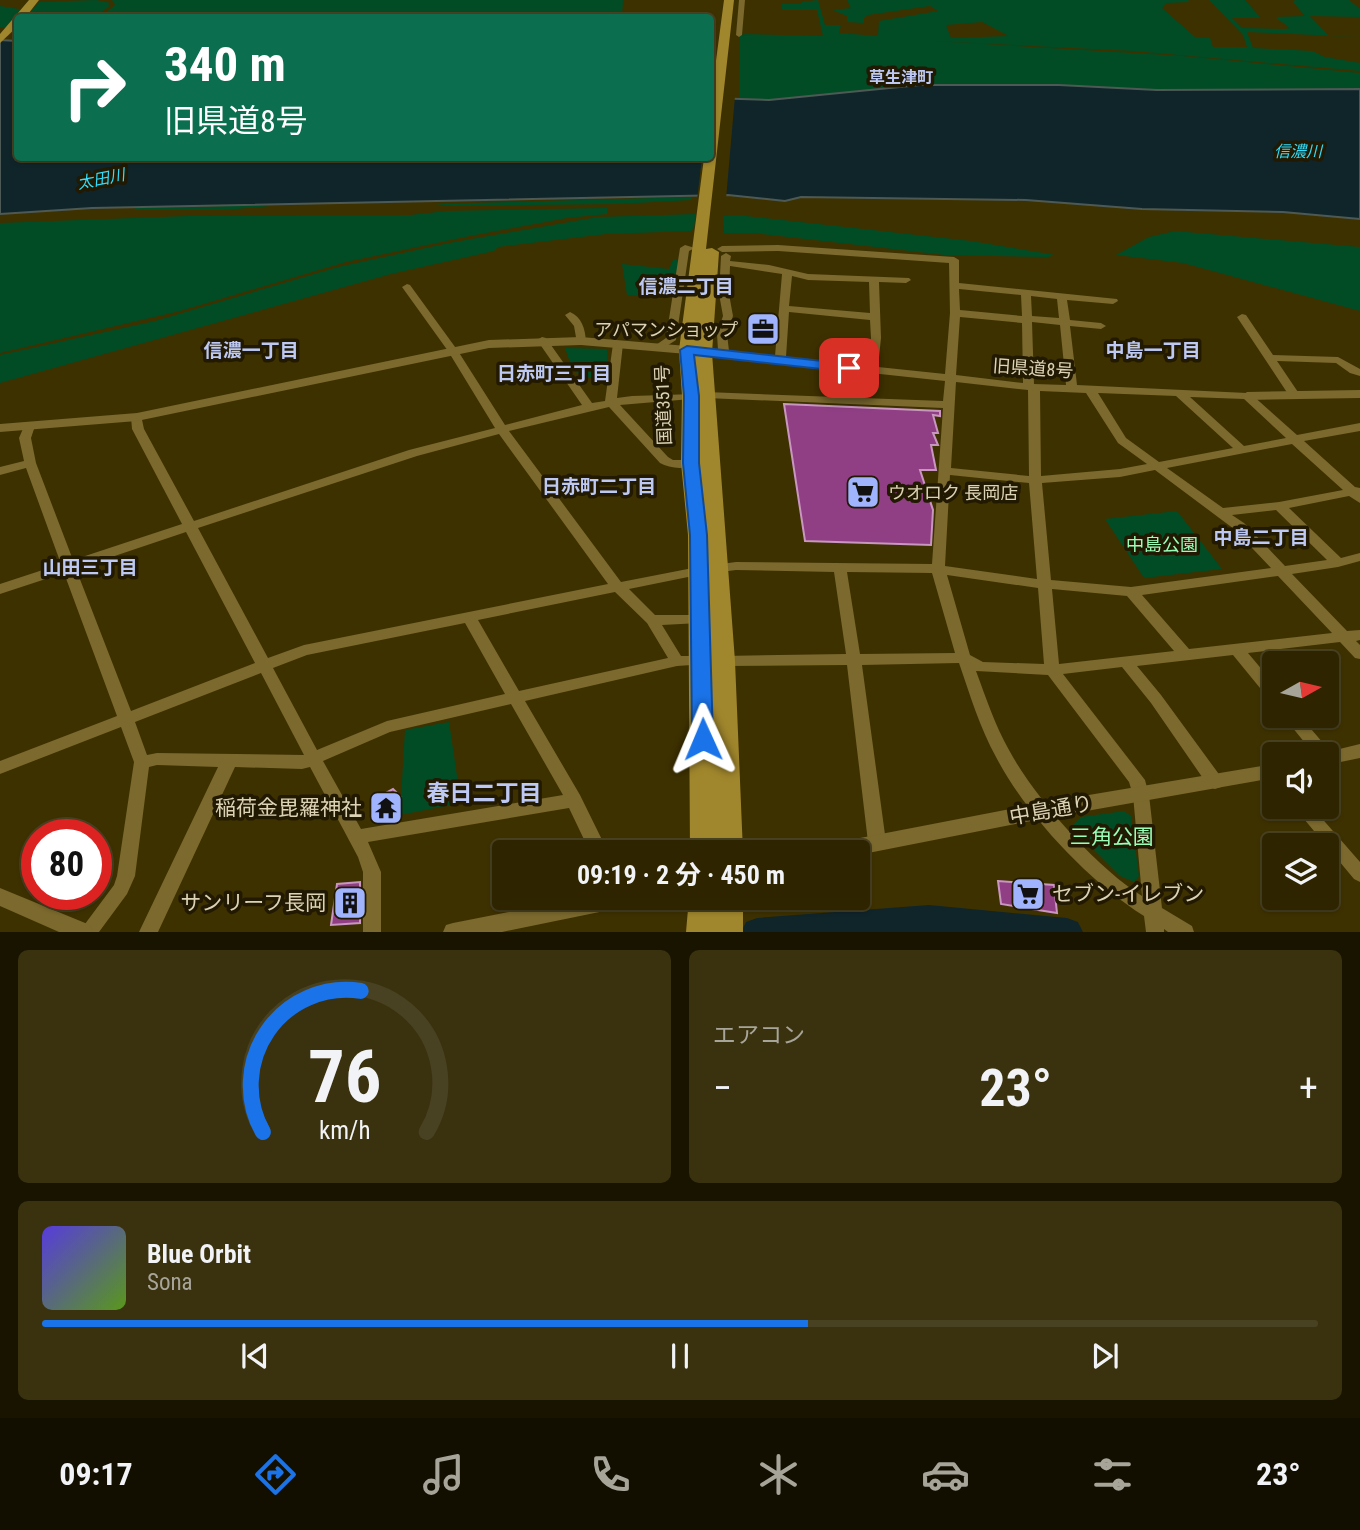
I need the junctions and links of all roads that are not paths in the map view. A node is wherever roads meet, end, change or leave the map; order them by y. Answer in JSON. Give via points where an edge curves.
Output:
{"nodes":[{"id":1,"x":729,"y":0,"type":"edge"},
{"id":2,"x":739,"y":0,"type":"edge"},
{"id":3,"x":14,"y":23,"type":"edge"},
{"id":4,"x":739,"y":35,"type":"dead end"},
{"id":5,"x":0,"y":40,"type":"edge"},
{"id":6,"x":708,"y":229,"type":"junction"},
{"id":7,"x":690,"y":248,"type":"dead end"},
{"id":8,"x":725,"y":263,"type":"junction"},
{"id":9,"x":787,"y":273,"type":"junction"},
{"id":10,"x":874,"y":280,"type":"junction"},
{"id":11,"x":906,"y":280,"type":"dead end"},
{"id":12,"x":956,"y":286,"type":"junction"},
{"id":13,"x":407,"y":287,"type":"dead end"},
{"id":14,"x":1026,"y":293,"type":"junction"},
{"id":15,"x":1062,"y":298,"type":"junction"},
{"id":16,"x":1113,"y":301,"type":"dead end"},
{"id":17,"x":784,"y":309,"type":"junction"},
{"id":18,"x":955,"y":313,"type":"junction"},
{"id":19,"x":570,"y":315,"type":"dead end"},
{"id":20,"x":874,"y":317,"type":"junction"},
{"id":21,"x":1242,"y":317,"type":"dead end"},
{"id":22,"x":1026,"y":319,"type":"junction"},
{"id":23,"x":1065,"y":322,"type":"junction"},
{"id":24,"x":1101,"y":326,"type":"dead end"},
{"id":25,"x":542,"y":340,"type":"junction"},
{"id":26,"x":581,"y":341,"type":"junction"},
{"id":27,"x":618,"y":344,"type":"junction"},
{"id":28,"x":658,"y":347,"type":"junction"},
{"id":29,"x":453,"y":351,"type":"junction"},
{"id":30,"x":705,"y":352,"type":"junction"},
{"id":31,"x":1271,"y":358,"type":"junction"},
{"id":32,"x":780,"y":360,"type":"junction"},
{"id":33,"x":872,"y":371,"type":"junction"},
{"id":34,"x":1360,"y":373,"type":"edge"},
{"id":35,"x":949,"y":380,"type":"junction"},
{"id":36,"x":1031,"y":387,"type":"junction"},
{"id":37,"x":1072,"y":388,"type":"junction"},
{"id":38,"x":1091,"y":391,"type":"junction"},
{"id":39,"x":1180,"y":393,"type":"junction"},
{"id":40,"x":1360,"y":394,"type":"edge"},
{"id":41,"x":1294,"y":395,"type":"junction"},
{"id":42,"x":698,"y":396,"type":"junction"},
{"id":43,"x":1247,"y":396,"type":"junction"},
{"id":44,"x":611,"y":402,"type":"junction"},
{"id":45,"x":947,"y":405,"type":"junction"},
{"id":46,"x":589,"y":407,"type":"junction"},
{"id":47,"x":137,"y":417,"type":"junction"},
{"id":48,"x":29,"y":426,"type":"junction"},
{"id":49,"x":1360,"y":427,"type":"edge"},
{"id":50,"x":0,"y":428,"type":"edge"},
{"id":51,"x":502,"y":430,"type":"junction"},
{"id":52,"x":1294,"y":439,"type":"junction"},
{"id":53,"x":1242,"y":450,"type":"junction"},
{"id":54,"x":30,"y":463,"type":"junction"},
{"id":55,"x":691,"y":463,"type":"junction"},
{"id":56,"x":1156,"y":464,"type":"junction"},
{"id":57,"x":0,"y":471,"type":"edge"},
{"id":58,"x":944,"y":471,"type":"junction"},
{"id":59,"x":1035,"y":480,"type":"junction"},
{"id":60,"x":1357,"y":494,"type":"edge"},
{"id":61,"x":1279,"y":506,"type":"junction"},
{"id":62,"x":1223,"y":512,"type":"junction"},
{"id":63,"x":189,"y":527,"type":"junction"},
{"id":64,"x":1360,"y":557,"type":"edge"},
{"id":65,"x":1338,"y":563,"type":"junction"},
{"id":66,"x":68,"y":566,"type":"junction"},
{"id":67,"x":840,"y":568,"type":"junction"},
{"id":68,"x":938,"y":569,"type":"junction"},
{"id":69,"x":1278,"y":569,"type":"junction"},
{"id":70,"x":707,"y":570,"type":"junction"},
{"id":71,"x":1043,"y":584,"type":"junction"},
{"id":72,"x":616,"y":585,"type":"junction"},
{"id":73,"x":0,"y":589,"type":"edge"},
{"id":74,"x":1131,"y":592,"type":"junction"},
{"id":75,"x":468,"y":616,"type":"junction"},
{"id":76,"x":700,"y":618,"type":"junction"},
{"id":77,"x":652,"y":620,"type":"junction"},
{"id":78,"x":1352,"y":637,"type":"edge"},
{"id":79,"x":1238,"y":651,"type":"junction"},
{"id":80,"x":1360,"y":654,"type":"edge"},
{"id":81,"x":1187,"y":656,"type":"junction"},
{"id":82,"x":964,"y":658,"type":"junction"},
{"id":83,"x":712,"y":660,"type":"junction"},
{"id":84,"x":854,"y":660,"type":"junction"},
{"id":85,"x":677,"y":661,"type":"junction"},
{"id":86,"x":1125,"y":661,"type":"junction"},
{"id":87,"x":265,"y":666,"type":"junction"},
{"id":88,"x":1052,"y":670,"type":"junction"},
{"id":89,"x":1262,"y":680,"type":"edge"},
{"id":90,"x":514,"y":697,"type":"junction"},
{"id":91,"x":127,"y":719,"type":"junction"},
{"id":92,"x":1301,"y":728,"type":"edge"},
{"id":93,"x":1313,"y":742,"type":"edge"},
{"id":94,"x":1360,"y":751,"type":"edge"},
{"id":95,"x":1339,"y":755,"type":"edge"},
{"id":96,"x":315,"y":759,"type":"junction"},
{"id":97,"x":142,"y":762,"type":"junction"},
{"id":98,"x":229,"y":762,"type":"junction"},
{"id":99,"x":0,"y":768,"type":"edge"},
{"id":100,"x":1262,"y":775,"type":"edge"},
{"id":101,"x":1215,"y":782,"type":"junction"},
{"id":102,"x":1142,"y":795,"type":"junction"},
{"id":103,"x":574,"y":800,"type":"junction"},
{"id":104,"x":1041,"y":811,"type":"junction"},
{"id":105,"x":1313,"y":819,"type":"edge"},
{"id":106,"x":357,"y":837,"type":"junction"},
{"id":107,"x":593,"y":840,"type":"edge"},
{"id":108,"x":704,"y":840,"type":"edge"},
{"id":109,"x":728,"y":840,"type":"edge"},
{"id":110,"x":877,"y":842,"type":"junction"},
{"id":111,"x":870,"y":843,"type":"edge"},
{"id":112,"x":1357,"y":865,"type":"edge"},
{"id":113,"x":0,"y":897,"type":"edge"},
{"id":114,"x":562,"y":910,"type":"edge"},
{"id":115,"x":1155,"y":922,"type":"edge"},
{"id":116,"x":85,"y":932,"type":"edge"},
{"id":117,"x":148,"y":932,"type":"edge"},
{"id":118,"x":372,"y":932,"type":"edge"},
{"id":119,"x":453,"y":932,"type":"edge"},
{"id":120,"x":1185,"y":932,"type":"edge"}],
"edges":[{"from":1,"to":6,"type":"highway","name":"国道351号"},
{"from":2,"to":4,"type":"street"},
{"from":2,"to":6,"type":"highway","name":"国道351号"},
{"from":3,"to":5,"type":"highway"},
{"from":6,"to":30,"type":"highway","name":"国道351号"},
{"from":7,"to":28,"type":"street","via":[[685,248],[671,340]]},
{"from":8,"to":9,"type":"street"},
{"from":8,"to":12,"type":"street","via":[[724,249],[778,248],[954,260]]},
{"from":8,"to":30,"type":"street","via":[[728,316],[722,334]]},
{"from":9,"to":10,"type":"street"},
{"from":9,"to":17,"type":"street"},
{"from":10,"to":11,"type":"street"},
{"from":10,"to":20,"type":"street"},
{"from":12,"to":14,"type":"street"},
{"from":12,"to":18,"type":"street"},
{"from":13,"to":29,"type":"street"},
{"from":14,"to":15,"type":"street"},
{"from":14,"to":22,"type":"street"},
{"from":15,"to":16,"type":"street"},
{"from":15,"to":23,"type":"street"},
{"from":17,"to":20,"type":"street"},
{"from":17,"to":32,"type":"street"},
{"from":18,"to":22,"type":"street"},
{"from":18,"to":35,"type":"street"},
{"from":19,"to":26,"type":"street","via":[[579,326]]},
{"from":20,"to":33,"type":"street"},
{"from":21,"to":31,"type":"street"},
{"from":22,"to":23,"type":"street"},
{"from":22,"to":36,"type":"street"},
{"from":23,"to":24,"type":"street"},
{"from":23,"to":37,"type":"street"},
{"from":25,"to":26,"type":"street"},
{"from":25,"to":29,"type":"street"},
{"from":25,"to":46,"type":"street"},
{"from":26,"to":27,"type":"street"},
{"from":27,"to":28,"type":"street"},
{"from":27,"to":44,"type":"street"},
{"from":28,"to":30,"type":"street"},
{"from":29,"to":47,"type":"street"},
{"from":29,"to":51,"type":"street"},
{"from":30,"to":32,"type":"street","name":"旧県道8号"},
{"from":30,"to":42,"type":"highway","name":"国道351号"},
{"from":31,"to":34,"type":"street","via":[[1338,360]]},
{"from":31,"to":41,"type":"street"},
{"from":32,"to":33,"type":"street","name":"旧県道8号"},
{"from":33,"to":35,"type":"street","name":"旧県道8号"},
{"from":35,"to":36,"type":"street","name":"旧県道8号"},
{"from":35,"to":45,"type":"street"},
{"from":36,"to":37,"type":"street","name":"旧県道8号"},
{"from":36,"to":59,"type":"street"},
{"from":37,"to":38,"type":"street","name":"旧県道8号"},
{"from":38,"to":39,"type":"street","name":"旧県道8号"},
{"from":38,"to":56,"type":"street","via":[[1122,440]]},
{"from":39,"to":43,"type":"street","name":"旧県道8号"},
{"from":39,"to":53,"type":"street"},
{"from":40,"to":41,"type":"street","name":"旧県道8号"},
{"from":41,"to":43,"type":"street","name":"旧県道8号"},
{"from":42,"to":44,"type":"street"},
{"from":42,"to":45,"type":"street"},
{"from":42,"to":55,"type":"highway","name":"国道351号"},
{"from":42,"to":70,"type":"highway","name":"国道351号"},
{"from":43,"to":52,"type":"street"},
{"from":44,"to":46,"type":"street"},
{"from":44,"to":55,"type":"street","via":[[664,460]]},
{"from":45,"to":58,"type":"street"},
{"from":46,"to":51,"type":"street"},
{"from":47,"to":48,"type":"street"},
{"from":47,"to":63,"type":"street","via":[[138,429]]},
{"from":48,"to":50,"type":"street"},
{"from":48,"to":54,"type":"street","via":[[25,438]]},
{"from":49,"to":52,"type":"street"},
{"from":51,"to":63,"type":"street","via":[[413,453]]},
{"from":51,"to":72,"type":"street"},
{"from":52,"to":53,"type":"street"},
{"from":52,"to":60,"type":"street"},
{"from":53,"to":56,"type":"street"},
{"from":54,"to":57,"type":"street"},
{"from":54,"to":66,"type":"street"},
{"from":55,"to":70,"type":"highway","name":"国道351号","via":[[698,535]]},
{"from":56,"to":59,"type":"street","via":[[1120,473]]},
{"from":56,"to":62,"type":"street"},
{"from":58,"to":59,"type":"street"},
{"from":58,"to":68,"type":"street"},
{"from":59,"to":71,"type":"street"},
{"from":60,"to":61,"type":"street"},
{"from":61,"to":62,"type":"street"},
{"from":61,"to":65,"type":"street"},
{"from":62,"to":69,"type":"street"},
{"from":63,"to":66,"type":"street"},
{"from":63,"to":87,"type":"street"},
{"from":64,"to":65,"type":"street"},
{"from":65,"to":69,"type":"street"},
{"from":66,"to":73,"type":"street"},
{"from":66,"to":91,"type":"street"},
{"from":67,"to":68,"type":"street"},
{"from":67,"to":70,"type":"street","via":[[736,566]]},
{"from":67,"to":84,"type":"street"},
{"from":68,"to":71,"type":"street"},
{"from":68,"to":82,"type":"street"},
{"from":69,"to":74,"type":"street"},
{"from":69,"to":78,"type":"street"},
{"from":70,"to":72,"type":"street"},
{"from":70,"to":76,"type":"highway","name":"国道351号"},
{"from":70,"to":83,"type":"highway","name":"国道351号"},
{"from":71,"to":74,"type":"street"},
{"from":71,"to":88,"type":"street"},
{"from":72,"to":75,"type":"street"},
{"from":72,"to":77,"type":"street"},
{"from":74,"to":81,"type":"street"},
{"from":75,"to":87,"type":"street","via":[[314,648]]},
{"from":75,"to":90,"type":"street"},
{"from":76,"to":77,"type":"street"},
{"from":76,"to":83,"type":"highway","name":"国道351号"},
{"from":77,"to":85,"type":"street"},
{"from":78,"to":79,"type":"street"},
{"from":78,"to":80,"type":"street"},
{"from":79,"to":81,"type":"street"},
{"from":79,"to":89,"type":"street"},
{"from":81,"to":86,"type":"street"},
{"from":82,"to":84,"type":"street"},
{"from":82,"to":88,"type":"street","via":[[981,667]]},
{"from":82,"to":104,"type":"street","via":[[1004,757]]},
{"from":83,"to":84,"type":"street"},
{"from":83,"to":85,"type":"street"},
{"from":83,"to":108,"type":"highway","name":"国道351号"},
{"from":83,"to":109,"type":"highway","name":"国道351号"},
{"from":84,"to":110,"type":"street"},
{"from":85,"to":90,"type":"street"},
{"from":86,"to":88,"type":"street"},
{"from":86,"to":101,"type":"street"},
{"from":87,"to":91,"type":"street"},
{"from":87,"to":96,"type":"street"},
{"from":88,"to":102,"type":"street","via":[[1137,780]]},
{"from":90,"to":96,"type":"street","via":[[387,727]]},
{"from":90,"to":103,"type":"street"},
{"from":91,"to":97,"type":"street"},
{"from":91,"to":99,"type":"street"},
{"from":92,"to":93,"type":"street"},
{"from":94,"to":95,"type":"street"},
{"from":96,"to":98,"type":"street"},
{"from":96,"to":106,"type":"street"},
{"from":97,"to":98,"type":"street"},
{"from":97,"to":116,"type":"street","via":[[126,876]]},
{"from":98,"to":117,"type":"street"},
{"from":100,"to":101,"type":"street","name":"中島通り"},
{"from":101,"to":102,"type":"street","name":"中島通り"},
{"from":102,"to":104,"type":"street","name":"中島通り"},
{"from":102,"to":115,"type":"street"},
{"from":103,"to":106,"type":"street"},
{"from":103,"to":107,"type":"street"},
{"from":104,"to":110,"type":"street","name":"中島通り"},
{"from":104,"to":115,"type":"street"},
{"from":105,"to":112,"type":"street"},
{"from":106,"to":118,"type":"street","via":[[372,872]]},
{"from":110,"to":111,"type":"street","name":"中島通り"},
{"from":113,"to":116,"type":"street"},
{"from":114,"to":119,"type":"street"},
{"from":115,"to":120,"type":"street"}]}
